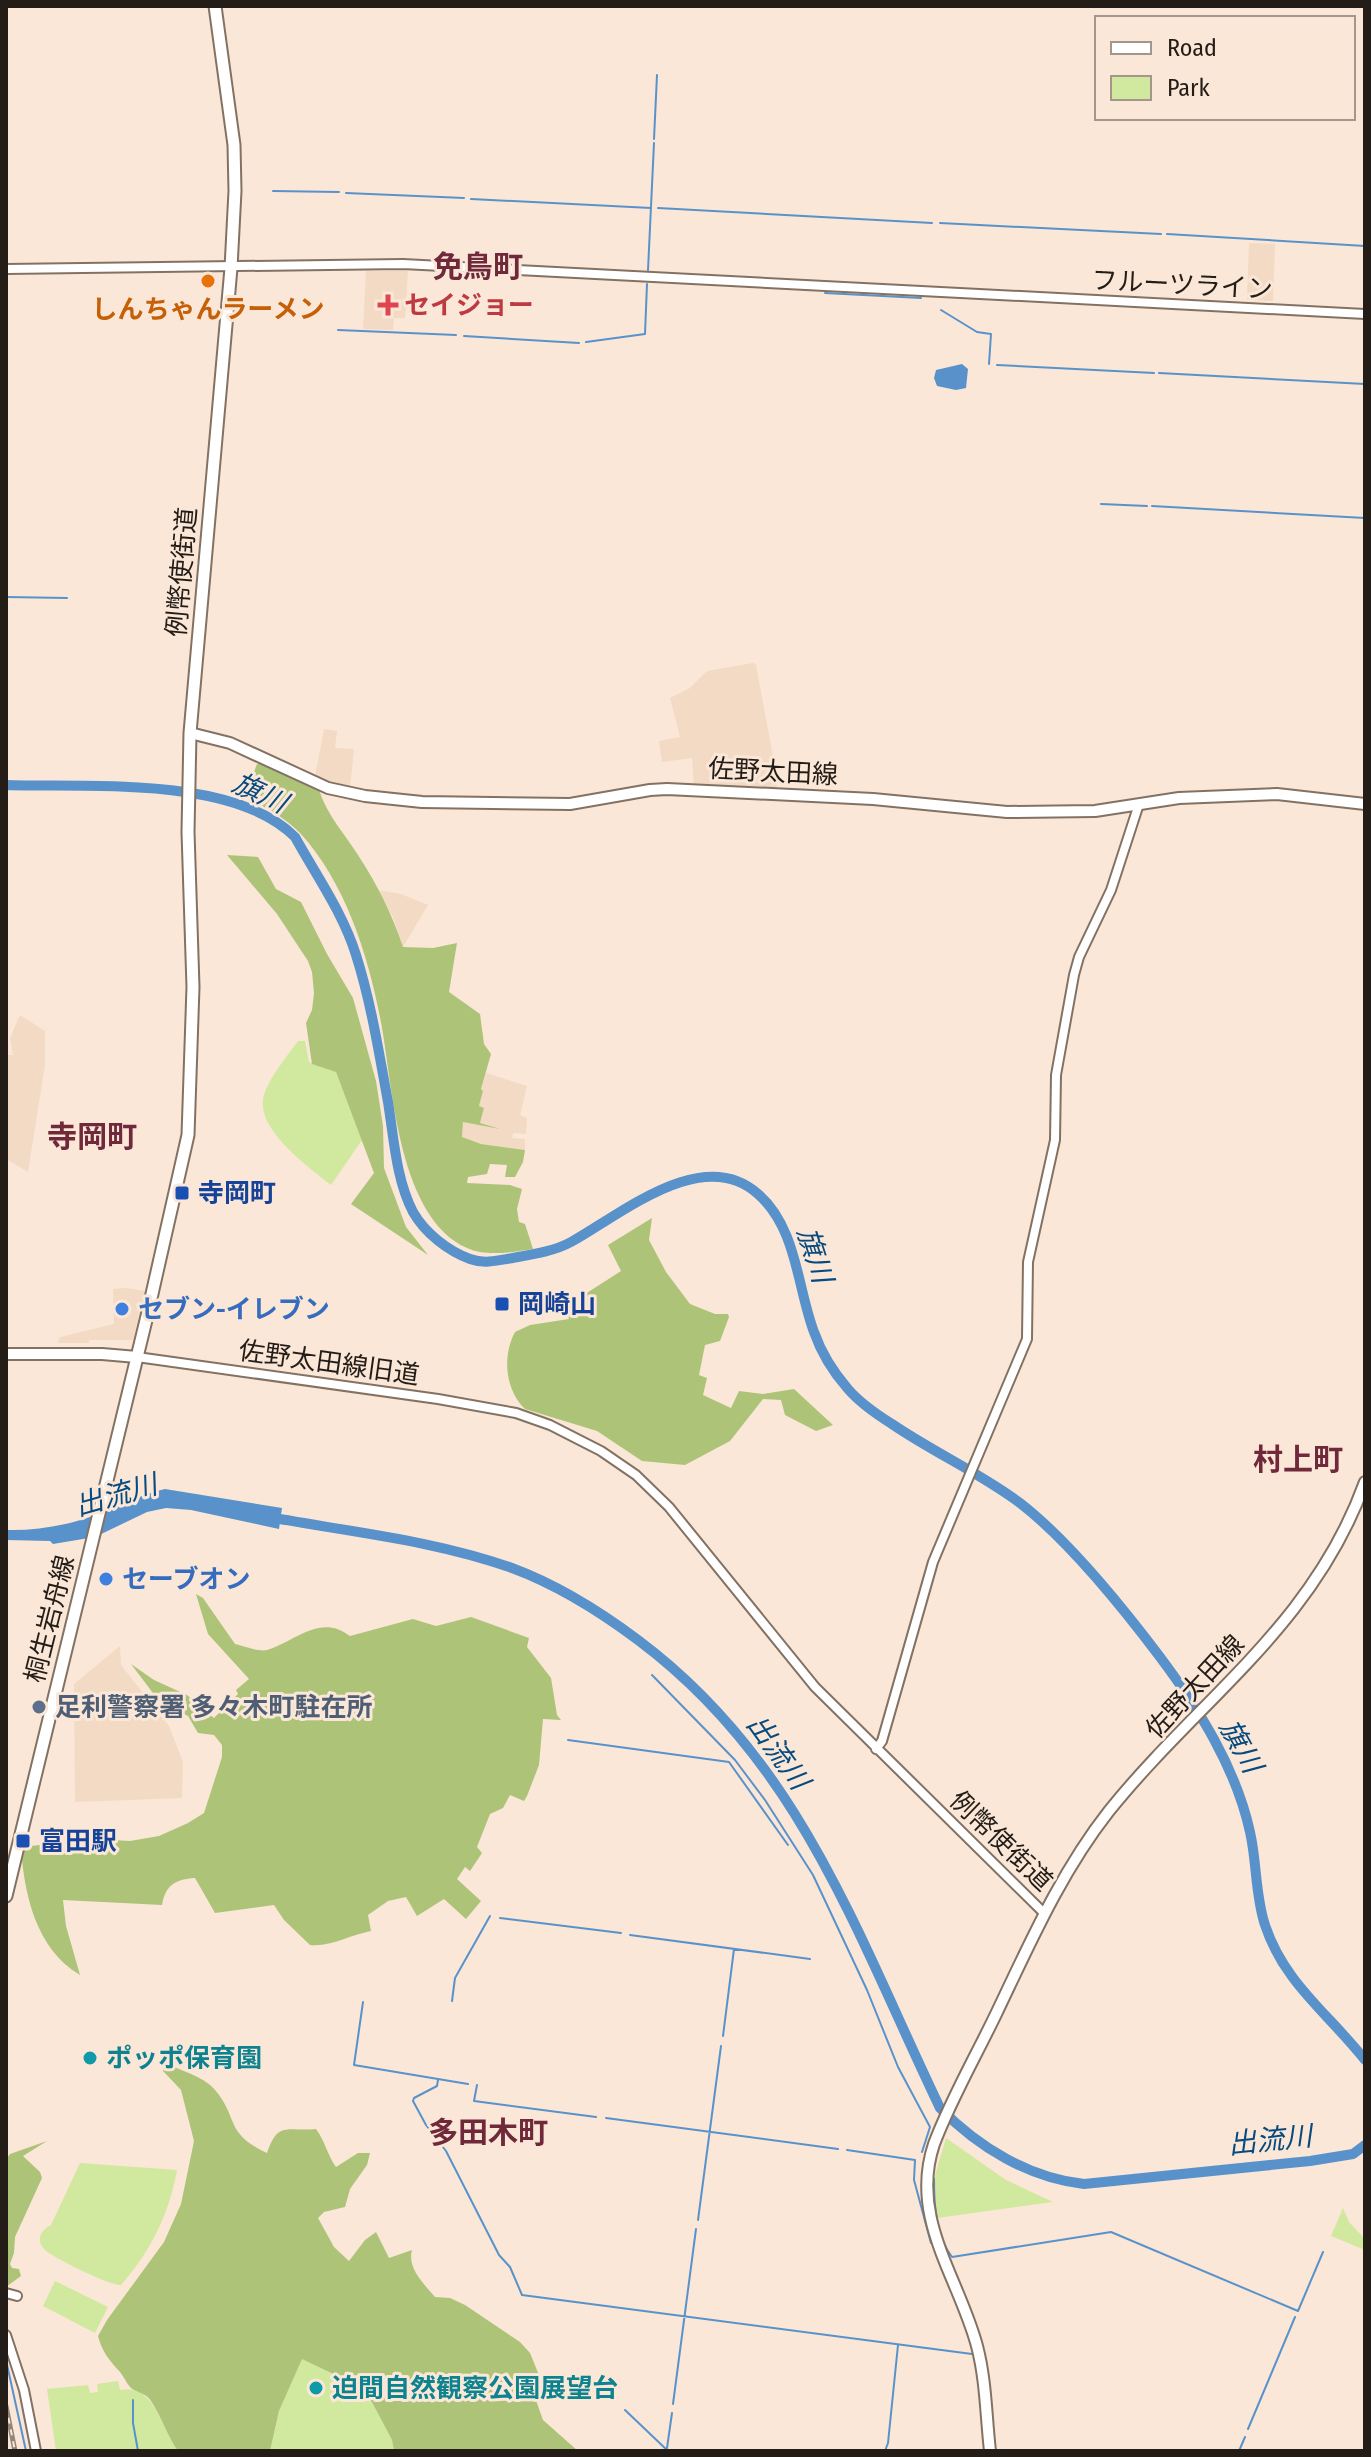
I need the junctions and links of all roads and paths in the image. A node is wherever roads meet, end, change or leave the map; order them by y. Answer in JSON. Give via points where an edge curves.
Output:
{"nodes":[{"id":1,"x":215,"y":6,"type":"edge"},
{"id":2,"x":231,"y":268,"type":"junction"},
{"id":3,"x":6,"y":269,"type":"edge"},
{"id":4,"x":1365,"y":314,"type":"edge"},
{"id":5,"x":190,"y":738,"type":"junction"},
{"id":6,"x":1139,"y":804,"type":"junction"},
{"id":7,"x":1365,"y":804,"type":"edge"},
{"id":8,"x":6,"y":1354,"type":"edge"},
{"id":9,"x":137,"y":1357,"type":"junction"},
{"id":10,"x":516,"y":1413,"type":"joint"},
{"id":11,"x":1365,"y":1482,"type":"edge"},
{"id":12,"x":876,"y":1749,"type":"junction"},
{"id":13,"x":9,"y":1872,"type":"edge"},
{"id":14,"x":6,"y":1896,"type":"edge"},
{"id":15,"x":1044,"y":1913,"type":"junction"},
{"id":16,"x":6,"y":2293,"type":"edge"},
{"id":17,"x":17,"y":2296,"type":"dead end"},
{"id":18,"x":6,"y":2335,"type":"edge"},
{"id":19,"x":25,"y":2376,"type":"dead end"},
{"id":20,"x":24,"y":2390,"type":"junction"},
{"id":21,"x":36,"y":2451,"type":"edge"},
{"id":22,"x":990,"y":2451,"type":"edge"}],
"edges":[{"from":1,"to":2,"type":"main road","name":"例幣使街道","via":[[234,145]]},
{"from":2,"to":3,"type":"street","name":"フルーツライン"},
{"from":2,"to":4,"type":"street","name":"フルーツライン","via":[[403,264]]},
{"from":2,"to":5,"type":"main road","name":"例幣使街道"},
{"from":5,"to":6,"type":"main road","name":"佐野太田線","via":[[230,743],[328,788],[422,802],[570,804],[667,789],[860,798],[1007,812],[1095,811]]},
{"from":5,"to":9,"type":"main road","name":"例幣使街道","via":[[193,987],[187,1143]]},
{"from":6,"to":7,"type":"main road","name":"佐野太田線","via":[[1277,794]]},
{"from":6,"to":12,"type":"street","via":[[1112,888],[1074,975],[1056,1075],[1055,1140],[1028,1262],[1028,1332],[924,1587]]},
{"from":8,"to":9,"type":"main road"},
{"from":9,"to":10,"type":"street","name":"佐野太田線旧道"},
{"from":9,"to":13,"type":"main road","name":"桐生岩舟線"},
{"from":10,"to":12,"type":"street","name":"例幣使街道","via":[[601,1451],[655,1492],[815,1687]]},
{"from":11,"to":15,"type":"main road","name":"佐野太田線","via":[[1314,1584],[1087,1841]]},
{"from":12,"to":15,"type":"street","name":"例幣使街道"},
{"from":13,"to":14,"type":"main road","name":"桐生岩舟線"},
{"from":15,"to":22,"type":"main road","name":"例幣使街道","via":[[929,2161],[928,2207],[976,2344]]},
{"from":16,"to":17,"type":"street"},
{"from":18,"to":20,"type":"street"},
{"from":19,"to":20,"type":"street"},
{"from":20,"to":21,"type":"street"}]}
